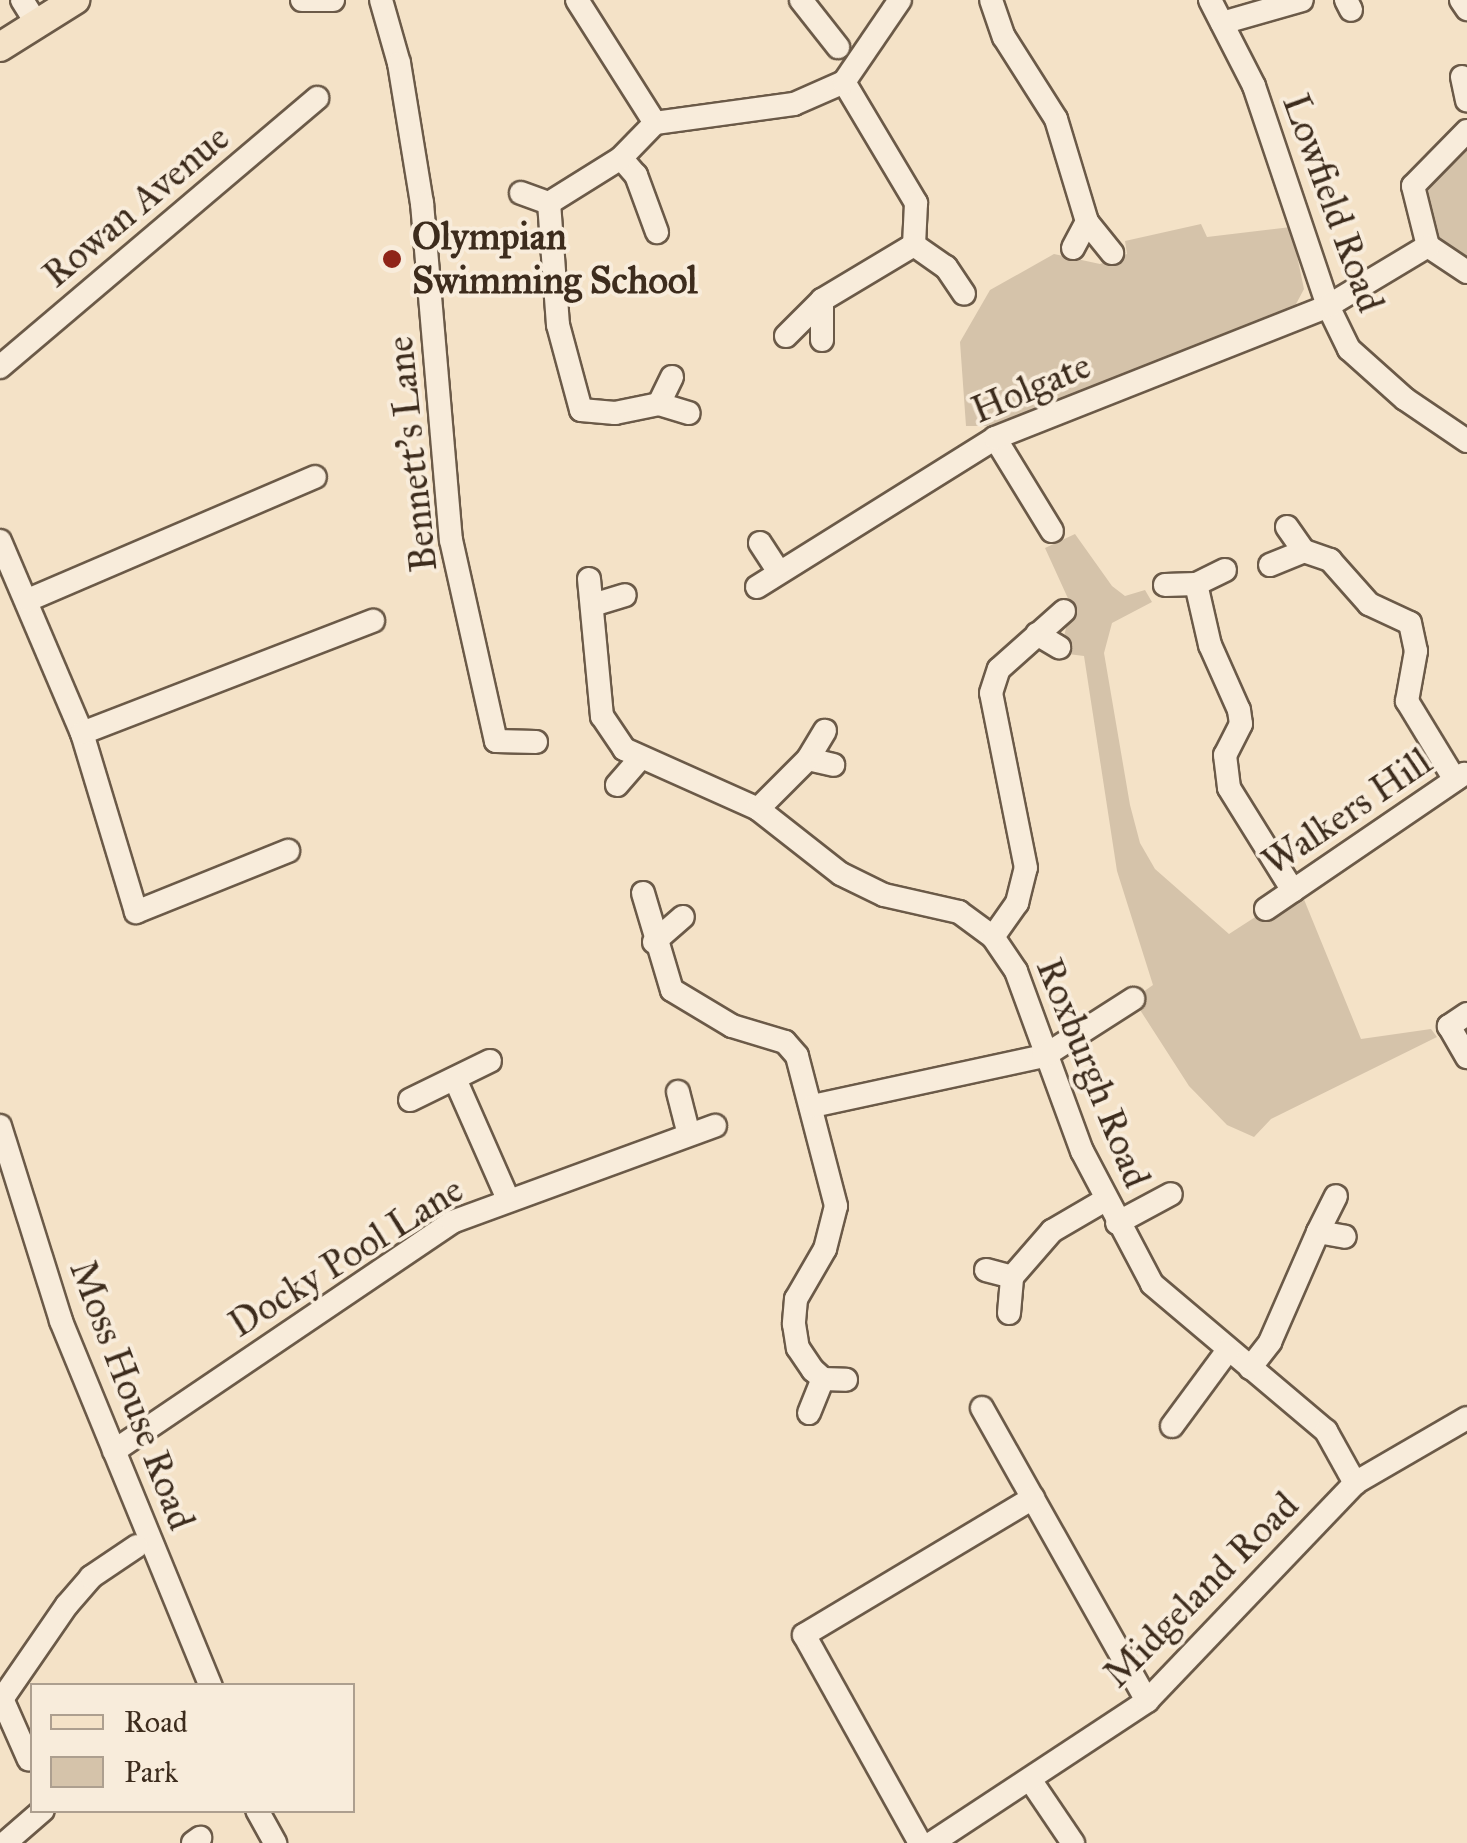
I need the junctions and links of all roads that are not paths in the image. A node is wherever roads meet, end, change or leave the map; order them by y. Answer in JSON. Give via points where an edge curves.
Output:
{"nodes":[{"id":1,"x":75,"y":0,"type":"edge"},
{"id":2,"x":302,"y":0,"type":"edge"},
{"id":3,"x":333,"y":0,"type":"edge"},
{"id":4,"x":381,"y":0,"type":"edge"},
{"id":5,"x":577,"y":0,"type":"edge"},
{"id":6,"x":801,"y":0,"type":"edge"},
{"id":7,"x":900,"y":0,"type":"edge"},
{"id":8,"x":992,"y":0,"type":"edge"},
{"id":9,"x":1210,"y":0,"type":"edge"},
{"id":10,"x":1302,"y":0,"type":"edge"},
{"id":11,"x":1460,"y":0,"type":"edge"},
{"id":12,"x":1467,"y":9,"type":"edge"},
{"id":13,"x":30,"y":12,"type":"edge"},
{"id":14,"x":1222,"y":23,"type":"junction"},
{"id":15,"x":0,"y":47,"type":"edge"},
{"id":16,"x":838,"y":47,"type":"dead end"},
{"id":17,"x":844,"y":82,"type":"junction"},
{"id":18,"x":317,"y":98,"type":"dead end"},
{"id":19,"x":655,"y":123,"type":"junction"},
{"id":20,"x":1467,"y":131,"type":"edge"},
{"id":21,"x":621,"y":158,"type":"junction"},
{"id":22,"x":521,"y":194,"type":"dead end"},
{"id":23,"x":549,"y":203,"type":"junction"},
{"id":24,"x":1087,"y":222,"type":"junction"},
{"id":25,"x":657,"y":232,"type":"dead end"},
{"id":26,"x":914,"y":245,"type":"junction"},
{"id":27,"x":1428,"y":246,"type":"junction"},
{"id":28,"x":1073,"y":248,"type":"dead end"},
{"id":29,"x":1112,"y":253,"type":"dead end"},
{"id":30,"x":1467,"y":272,"type":"edge"},
{"id":31,"x":964,"y":294,"type":"dead end"},
{"id":32,"x":822,"y":300,"type":"junction"},
{"id":33,"x":1328,"y":306,"type":"junction"},
{"id":34,"x":786,"y":336,"type":"dead end"},
{"id":35,"x":822,"y":340,"type":"dead end"},
{"id":36,"x":0,"y":367,"type":"edge"},
{"id":37,"x":672,"y":377,"type":"dead end"},
{"id":38,"x":659,"y":404,"type":"junction"},
{"id":39,"x":689,"y":412,"type":"dead end"},
{"id":40,"x":995,"y":438,"type":"junction"},
{"id":41,"x":1467,"y":440,"type":"edge"},
{"id":42,"x":315,"y":477,"type":"dead end"},
{"id":43,"x":1288,"y":527,"type":"dead end"},
{"id":44,"x":1052,"y":531,"type":"dead end"},
{"id":45,"x":0,"y":541,"type":"edge"},
{"id":46,"x":760,"y":544,"type":"dead end"},
{"id":47,"x":1304,"y":551,"type":"junction"},
{"id":48,"x":1270,"y":566,"type":"dead end"},
{"id":49,"x":1225,"y":570,"type":"dead end"},
{"id":50,"x":779,"y":572,"type":"junction"},
{"id":51,"x":589,"y":578,"type":"dead end"},
{"id":52,"x":1196,"y":584,"type":"junction"},
{"id":53,"x":1166,"y":585,"type":"dead end"},
{"id":54,"x":756,"y":587,"type":"dead end"},
{"id":55,"x":625,"y":595,"type":"dead end"},
{"id":56,"x":28,"y":600,"type":"junction"},
{"id":57,"x":596,"y":604,"type":"junction"},
{"id":58,"x":1064,"y":611,"type":"dead end"},
{"id":59,"x":372,"y":621,"type":"dead end"},
{"id":60,"x":1036,"y":634,"type":"junction"},
{"id":61,"x":1059,"y":647,"type":"dead end"},
{"id":62,"x":825,"y":731,"type":"dead end"},
{"id":63,"x":82,"y":733,"type":"junction"},
{"id":64,"x":536,"y":742,"type":"dead end"},
{"id":65,"x":808,"y":759,"type":"junction"},
{"id":66,"x":639,"y":760,"type":"junction"},
{"id":67,"x":833,"y":765,"type":"dead end"},
{"id":68,"x":1461,"y":776,"type":"edge"},
{"id":69,"x":617,"y":785,"type":"dead end"},
{"id":70,"x":758,"y":809,"type":"junction"},
{"id":71,"x":288,"y":850,"type":"dead end"},
{"id":72,"x":1293,"y":891,"type":"junction"},
{"id":73,"x":643,"y":893,"type":"dead end"},
{"id":74,"x":1266,"y":909,"type":"dead end"},
{"id":75,"x":683,"y":916,"type":"dead end"},
{"id":76,"x":993,"y":936,"type":"junction"},
{"id":77,"x":654,"y":942,"type":"junction"},
{"id":78,"x":1133,"y":999,"type":"dead end"},
{"id":79,"x":1467,"y":1014,"type":"edge"},
{"id":80,"x":1044,"y":1056,"type":"junction"},
{"id":81,"x":1467,"y":1057,"type":"edge"},
{"id":82,"x":490,"y":1061,"type":"dead end"},
{"id":83,"x":454,"y":1078,"type":"junction"},
{"id":84,"x":678,"y":1092,"type":"dead end"},
{"id":85,"x":410,"y":1100,"type":"dead end"},
{"id":86,"x":812,"y":1106,"type":"junction"},
{"id":87,"x":0,"y":1126,"type":"edge"},
{"id":88,"x":715,"y":1126,"type":"dead end"},
{"id":89,"x":688,"y":1131,"type":"junction"},
{"id":90,"x":1171,"y":1194,"type":"dead end"},
{"id":91,"x":1336,"y":1196,"type":"dead end"},
{"id":92,"x":508,"y":1199,"type":"junction"},
{"id":93,"x":1105,"y":1200,"type":"junction"},
{"id":94,"x":1117,"y":1223,"type":"junction"},
{"id":95,"x":1318,"y":1232,"type":"junction"},
{"id":96,"x":1345,"y":1237,"type":"dead end"},
{"id":97,"x":986,"y":1270,"type":"dead end"},
{"id":98,"x":1012,"y":1277,"type":"junction"},
{"id":99,"x":1010,"y":1313,"type":"dead end"},
{"id":100,"x":1228,"y":1350,"type":"junction"},
{"id":101,"x":1250,"y":1368,"type":"junction"},
{"id":102,"x":982,"y":1408,"type":"dead end"},
{"id":103,"x":809,"y":1413,"type":"dead end"},
{"id":104,"x":1467,"y":1418,"type":"edge"},
{"id":105,"x":1172,"y":1426,"type":"dead end"},
{"id":106,"x":114,"y":1451,"type":"junction"},
{"id":107,"x":1355,"y":1483,"type":"junction"},
{"id":108,"x":1033,"y":1498,"type":"junction"},
{"id":109,"x":137,"y":1546,"type":"dead end"},
{"id":110,"x":210,"y":1683,"type":"edge"},
{"id":111,"x":1,"y":1702,"type":"edge"},
{"id":112,"x":1147,"y":1702,"type":"junction"},
{"id":113,"x":29,"y":1760,"type":"dead end"},
{"id":114,"x":1031,"y":1781,"type":"junction"},
{"id":115,"x":40,"y":1813,"type":"edge"},
{"id":116,"x":259,"y":1813,"type":"edge"},
{"id":117,"x":5,"y":1843,"type":"edge"},
{"id":118,"x":275,"y":1843,"type":"edge"},
{"id":119,"x":920,"y":1843,"type":"edge"},
{"id":120,"x":932,"y":1843,"type":"edge"},
{"id":121,"x":1072,"y":1843,"type":"edge"}],
"edges":[{"from":1,"to":13,"type":"main road"},
{"from":2,"to":3,"type":"street"},
{"from":4,"to":64,"type":"street","name":"Bennett's Lane","via":[[399,63],[422,204],[451,540],[496,741]]},
{"from":5,"to":19,"type":"street"},
{"from":6,"to":16,"type":"street"},
{"from":7,"to":17,"type":"street"},
{"from":8,"to":24,"type":"street","via":[[1004,37],[1056,119]]},
{"from":9,"to":14,"type":"street","name":"Lowfield Road"},
{"from":10,"to":14,"type":"street"},
{"from":11,"to":12,"type":"street"},
{"from":13,"to":15,"type":"main road"},
{"from":14,"to":33,"type":"street","name":"Lowfield Road","via":[[1254,86]]},
{"from":17,"to":19,"type":"street","via":[[794,104]]},
{"from":17,"to":26,"type":"street","via":[[908,184],[916,203]]},
{"from":18,"to":36,"type":"street","name":"Rowan Avenue"},
{"from":19,"to":21,"type":"street"},
{"from":20,"to":27,"type":"street","via":[[1416,178]]},
{"from":21,"to":23,"type":"street"},
{"from":21,"to":25,"type":"street","via":[[636,176]]},
{"from":22,"to":23,"type":"street"},
{"from":23,"to":38,"type":"street","via":[[558,325],[581,410],[615,413]]},
{"from":24,"to":28,"type":"street"},
{"from":24,"to":29,"type":"street"},
{"from":26,"to":31,"type":"street","via":[[946,266]]},
{"from":26,"to":32,"type":"street"},
{"from":27,"to":30,"type":"street"},
{"from":27,"to":33,"type":"street","name":"Holgate"},
{"from":32,"to":34,"type":"street"},
{"from":32,"to":35,"type":"street"},
{"from":33,"to":40,"type":"street","name":"Holgate"},
{"from":33,"to":41,"type":"street","name":"Lowfield Road","via":[[1349,349],[1405,400]]},
{"from":37,"to":38,"type":"street"},
{"from":38,"to":39,"type":"street"},
{"from":40,"to":44,"type":"street"},
{"from":40,"to":50,"type":"street","name":"Holgate"},
{"from":42,"to":56,"type":"street"},
{"from":43,"to":47,"type":"street"},
{"from":45,"to":56,"type":"street"},
{"from":46,"to":50,"type":"street"},
{"from":47,"to":48,"type":"street"},
{"from":47,"to":68,"type":"street","via":[[1330,560],[1369,604],[1410,622],[1416,652],[1407,700]]},
{"from":49,"to":52,"type":"street"},
{"from":50,"to":54,"type":"street","name":"Holgate"},
{"from":51,"to":57,"type":"street"},
{"from":52,"to":53,"type":"street"},
{"from":52,"to":72,"type":"street","via":[[1210,645],[1239,710],[1240,724],[1225,755],[1229,788]]},
{"from":55,"to":57,"type":"street"},
{"from":56,"to":63,"type":"street"},
{"from":57,"to":66,"type":"street","via":[[602,716]]},
{"from":58,"to":60,"type":"street"},
{"from":59,"to":63,"type":"street"},
{"from":60,"to":61,"type":"street"},
{"from":60,"to":76,"type":"street","via":[[999,669],[991,692],[1026,868],[1017,903]]},
{"from":62,"to":65,"type":"street"},
{"from":63,"to":71,"type":"street","via":[[136,912]]},
{"from":65,"to":67,"type":"street"},
{"from":65,"to":70,"type":"street"},
{"from":66,"to":69,"type":"street"},
{"from":66,"to":70,"type":"street","name":"Roxburgh Road","via":[[698,777]]},
{"from":68,"to":72,"type":"street","name":"Walkers Hill"},
{"from":70,"to":76,"type":"street","name":"Roxburgh Road","via":[[840,874],[884,895],[958,912]]},
{"from":72,"to":74,"type":"street","name":"Walkers Hill"},
{"from":73,"to":77,"type":"street"},
{"from":75,"to":77,"type":"street"},
{"from":76,"to":80,"type":"street","name":"Roxburgh Road","via":[[1016,970]]},
{"from":77,"to":86,"type":"street","via":[[672,990],[732,1026],[791,1047]]},
{"from":78,"to":80,"type":"street"},
{"from":79,"to":81,"type":"street","via":[[1449,1026]]},
{"from":80,"to":86,"type":"street"},
{"from":80,"to":93,"type":"street","name":"Roxburgh Road"},
{"from":82,"to":83,"type":"street"},
{"from":83,"to":85,"type":"street"},
{"from":83,"to":92,"type":"street"},
{"from":84,"to":89,"type":"street"},
{"from":86,"to":103,"type":"street","via":[[834,1186],[835,1226],[794,1312],[798,1348],[834,1379]]},
{"from":87,"to":106,"type":"street","name":"Moss House Road","via":[[61,1321]]},
{"from":88,"to":89,"type":"street","name":"Docky Pool Lane"},
{"from":89,"to":92,"type":"street","name":"Docky Pool Lane"},
{"from":90,"to":94,"type":"street"},
{"from":91,"to":95,"type":"street"},
{"from":92,"to":106,"type":"street","name":"Docky Pool Lane","via":[[452,1222]]},
{"from":93,"to":94,"type":"street","name":"Roxburgh Road"},
{"from":93,"to":98,"type":"street","via":[[1060,1225]]},
{"from":94,"to":100,"type":"street","name":"Roxburgh Road","via":[[1163,1298]]},
{"from":95,"to":96,"type":"street"},
{"from":95,"to":101,"type":"street","via":[[1270,1342]]},
{"from":97,"to":98,"type":"street"},
{"from":98,"to":99,"type":"street"},
{"from":100,"to":101,"type":"street","name":"Roxburgh Road"},
{"from":100,"to":105,"type":"street"},
{"from":101,"to":107,"type":"street","name":"Roxburgh Road","via":[[1326,1432]]},
{"from":102,"to":108,"type":"street"},
{"from":104,"to":107,"type":"street","name":"Midgeland Road"},
{"from":106,"to":110,"type":"street","name":"Moss House Road"},
{"from":107,"to":112,"type":"street","name":"Midgeland Road"},
{"from":108,"to":112,"type":"street"},
{"from":108,"to":119,"type":"street","via":[[804,1634]]},
{"from":109,"to":111,"type":"street","via":[[66,1605]]},
{"from":111,"to":113,"type":"street"},
{"from":112,"to":114,"type":"street","name":"Midgeland Road"},
{"from":114,"to":120,"type":"street","name":"Midgeland Road"},
{"from":114,"to":121,"type":"street"},
{"from":115,"to":117,"type":"street"},
{"from":116,"to":118,"type":"street"}]}
